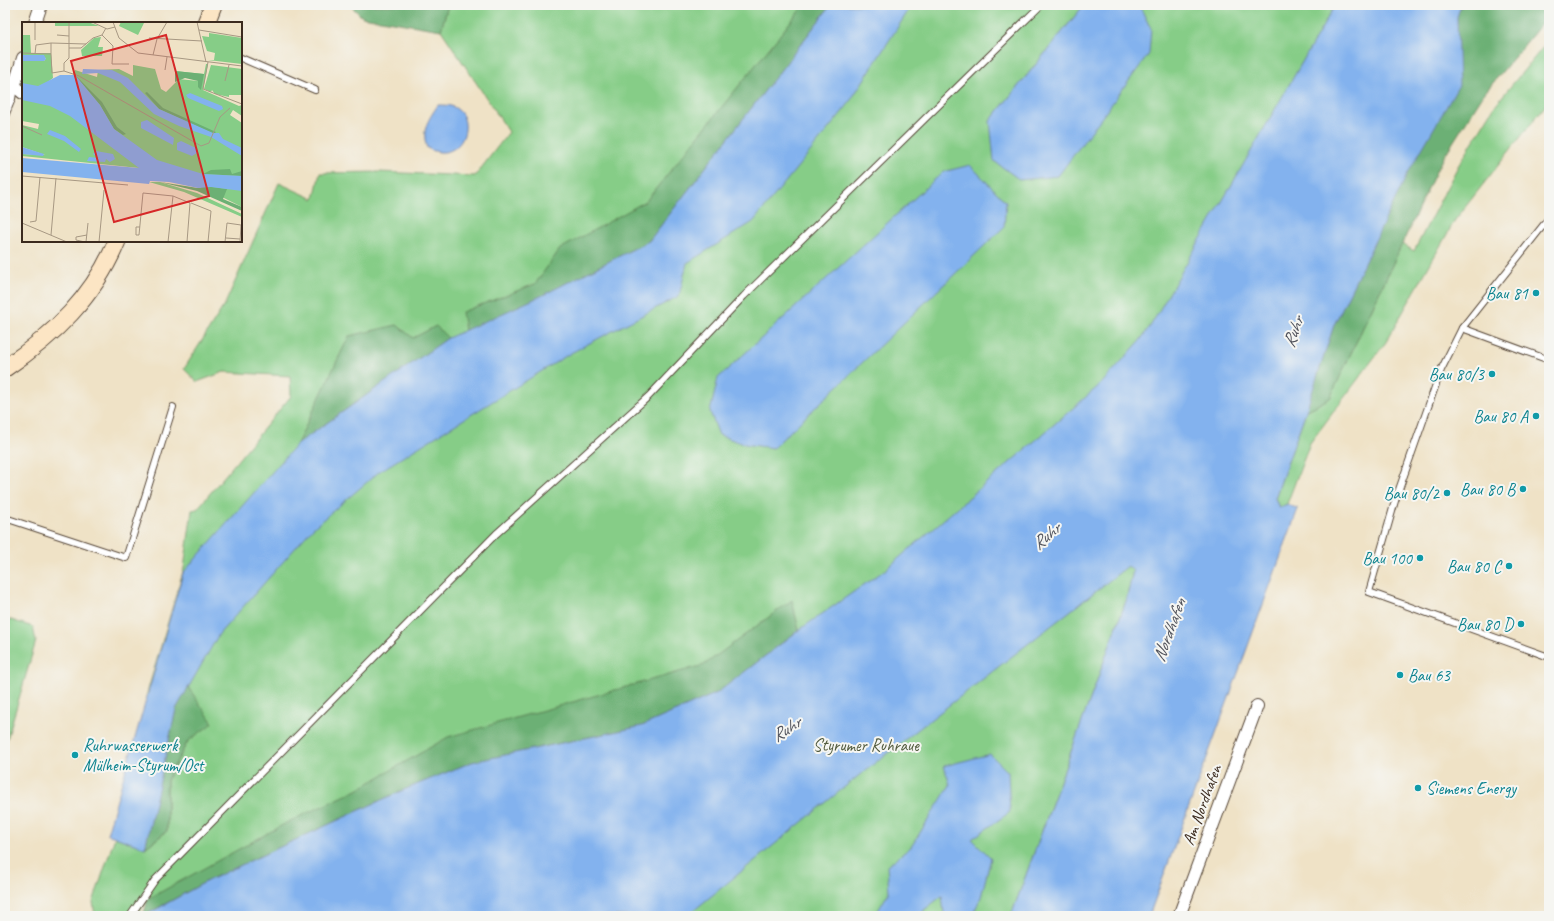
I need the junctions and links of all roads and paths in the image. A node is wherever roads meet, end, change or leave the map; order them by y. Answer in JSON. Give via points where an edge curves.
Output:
{"nodes":[{"id":1,"x":41,"y":5,"type":"edge"},
{"id":2,"x":213,"y":5,"type":"edge"},
{"id":3,"x":1041,"y":5,"type":"edge"},
{"id":4,"x":35,"y":22,"type":"edge"},
{"id":5,"x":206,"y":22,"type":"edge"},
{"id":6,"x":242,"y":58,"type":"edge"},
{"id":7,"x":22,"y":61,"type":"edge"},
{"id":8,"x":14,"y":86,"type":"edge"},
{"id":9,"x":315,"y":90,"type":"dead end"},
{"id":10,"x":5,"y":116,"type":"edge"},
{"id":11,"x":1549,"y":218,"type":"edge"},
{"id":12,"x":117,"y":242,"type":"edge"},
{"id":13,"x":1462,"y":328,"type":"junction"},
{"id":14,"x":1549,"y":360,"type":"edge"},
{"id":15,"x":5,"y":368,"type":"edge"},
{"id":16,"x":173,"y":407,"type":"dead end"},
{"id":17,"x":5,"y":518,"type":"edge"},
{"id":18,"x":1549,"y":657,"type":"edge"},
{"id":19,"x":1257,"y":706,"type":"dead end"},
{"id":20,"x":130,"y":916,"type":"edge"},
{"id":21,"x":1179,"y":916,"type":"edge"}],
"edges":[{"from":1,"to":4,"type":"street"},
{"from":2,"to":5,"type":"main road"},
{"from":3,"to":20,"type":"lane","via":[[744,296],[649,396],[496,534],[155,880]]},
{"from":6,"to":9,"type":"lane"},
{"from":7,"to":8,"type":"street"},
{"from":8,"to":10,"type":"lane"},
{"from":11,"to":13,"type":"lane"},
{"from":12,"to":15,"type":"main road","via":[[112,255],[89,293],[65,321],[32,350]]},
{"from":13,"to":14,"type":"lane"},
{"from":13,"to":18,"type":"lane","via":[[1441,370],[1395,501],[1369,592]]},
{"from":16,"to":17,"type":"lane","via":[[126,558]]},
{"from":19,"to":21,"type":"street","name":"Am Nordhafen"}]}
